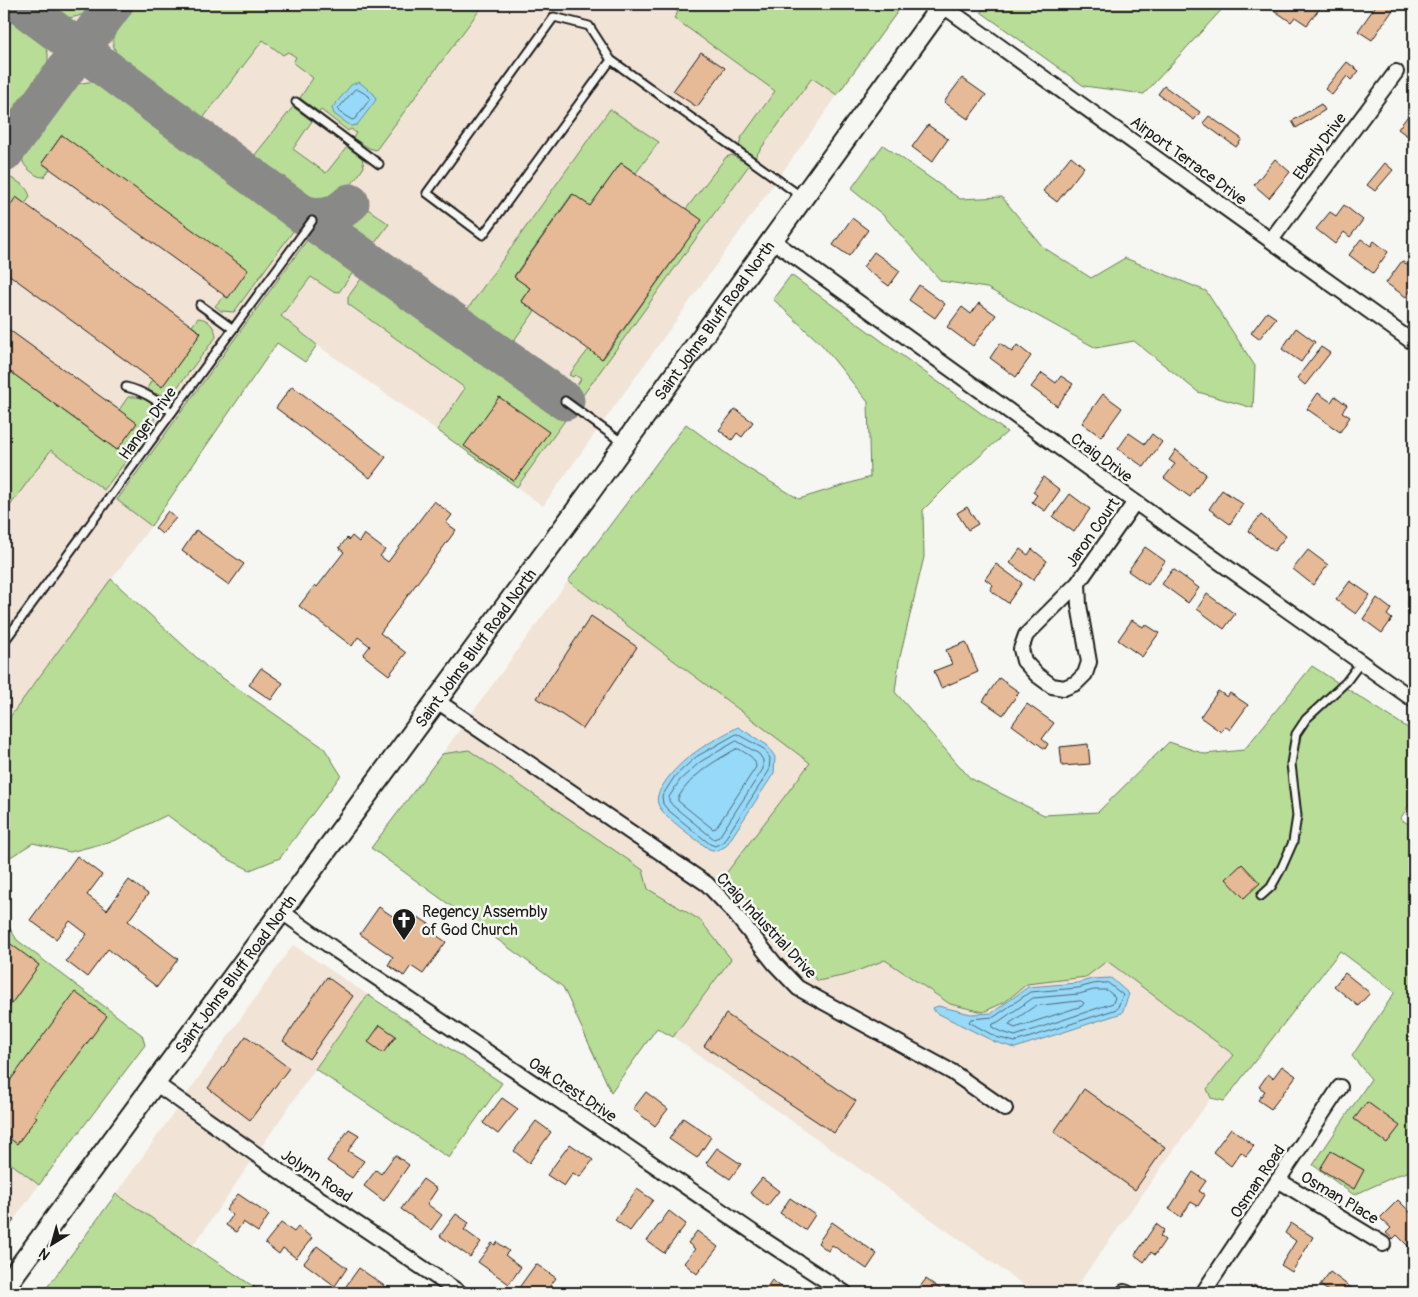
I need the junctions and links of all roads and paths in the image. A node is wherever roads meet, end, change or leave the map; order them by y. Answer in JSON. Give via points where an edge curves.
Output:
{"nodes":[{"id":1,"x":943,"y":4,"type":"edge"},
{"id":2,"x":611,"y":60,"type":"junction"},
{"id":3,"x":1396,"y":72,"type":"dead end"},
{"id":4,"x":296,"y":102,"type":"dead end"},
{"id":5,"x":379,"y":164,"type":"dead end"},
{"id":6,"x":803,"y":197,"type":"junction"},
{"id":7,"x":312,"y":221,"type":"dead end"},
{"id":8,"x":772,"y":240,"type":"junction"},
{"id":9,"x":1271,"y":240,"type":"junction"},
{"id":10,"x":200,"y":305,"type":"dead end"},
{"id":11,"x":232,"y":329,"type":"junction"},
{"id":12,"x":1414,"y":343,"type":"edge"},
{"id":13,"x":126,"y":387,"type":"dead end"},
{"id":14,"x":565,"y":400,"type":"dead end"},
{"id":15,"x":172,"y":412,"type":"junction"},
{"id":16,"x":625,"y":444,"type":"junction"},
{"id":17,"x":1135,"y":502,"type":"junction"},
{"id":18,"x":1078,"y":583,"type":"junction"},
{"id":19,"x":4,"y":642,"type":"edge"},
{"id":20,"x":1361,"y":662,"type":"junction"},
{"id":21,"x":1414,"y":700,"type":"edge"},
{"id":22,"x":437,"y":701,"type":"junction"},
{"id":23,"x":1261,"y":896,"type":"dead end"},
{"id":24,"x":282,"y":912,"type":"junction"},
{"id":25,"x":155,"y":1083,"type":"junction"},
{"id":26,"x":1340,"y":1087,"type":"dead end"},
{"id":27,"x":1005,"y":1109,"type":"dead end"},
{"id":28,"x":1278,"y":1180,"type":"junction"},
{"id":29,"x":1383,"y":1244,"type":"dead end"},
{"id":30,"x":4,"y":1288,"type":"edge"},
{"id":31,"x":460,"y":1293,"type":"edge"},
{"id":32,"x":845,"y":1293,"type":"edge"},
{"id":33,"x":1203,"y":1293,"type":"edge"}],
"edges":[{"from":1,"to":6,"type":"main road","name":"Saint Johns Bluff Road North"},
{"from":1,"to":9,"type":"street","name":"Airport Terrace Drive"},
{"from":2,"to":2,"type":"lane","via":[[589,26],[554,17],[427,193],[483,235]]},
{"from":2,"to":6,"type":"lane"},
{"from":3,"to":9,"type":"street","name":"Eberly Drive"},
{"from":4,"to":5,"type":"lane"},
{"from":6,"to":8,"type":"main road","name":"Saint Johns Bluff Road North"},
{"from":7,"to":11,"type":"lane","name":"Hanger Drive"},
{"from":8,"to":16,"type":"main road","name":"Saint Johns Bluff Road North"},
{"from":8,"to":17,"type":"street","name":"Craig Drive"},
{"from":9,"to":12,"type":"street","name":"Airport Terrace Drive"},
{"from":10,"to":11,"type":"lane"},
{"from":11,"to":15,"type":"lane","name":"Hanger Drive"},
{"from":13,"to":15,"type":"lane","via":[[148,394]]},
{"from":14,"to":16,"type":"lane"},
{"from":15,"to":19,"type":"lane","name":"Hanger Drive"},
{"from":16,"to":22,"type":"main road","name":"Saint Johns Bluff Road North"},
{"from":17,"to":18,"type":"street","name":"Jaron Court"},
{"from":17,"to":20,"type":"street","name":"Craig Drive"},
{"from":18,"to":18,"type":"street","name":"Jaron Court","via":[[1026,635],[1021,649],[1024,661],[1052,686],[1064,688],[1076,683],[1085,674],[1089,662]]},
{"from":20,"to":21,"type":"street","name":"Craig Drive"},
{"from":20,"to":23,"type":"lane","via":[[1346,682],[1306,719],[1296,734],[1291,764],[1297,816],[1293,842],[1271,886]]},
{"from":22,"to":24,"type":"main road","name":"Saint Johns Bluff Road North"},
{"from":22,"to":27,"type":"street","name":"Craig Industrial Drive","via":[[706,884],[798,988],[952,1072]]},
{"from":24,"to":25,"type":"main road","name":"Saint Johns Bluff Road North"},
{"from":24,"to":32,"type":"street","name":"Oak Crest Drive"},
{"from":25,"to":30,"type":"main road","name":"Saint Johns Bluff Road North"},
{"from":25,"to":31,"type":"street","name":"Jolynn Road"},
{"from":26,"to":28,"type":"street","name":"Osman Road"},
{"from":28,"to":29,"type":"street","name":"Osman Place"},
{"from":28,"to":33,"type":"street","name":"Osman Road"}]}
